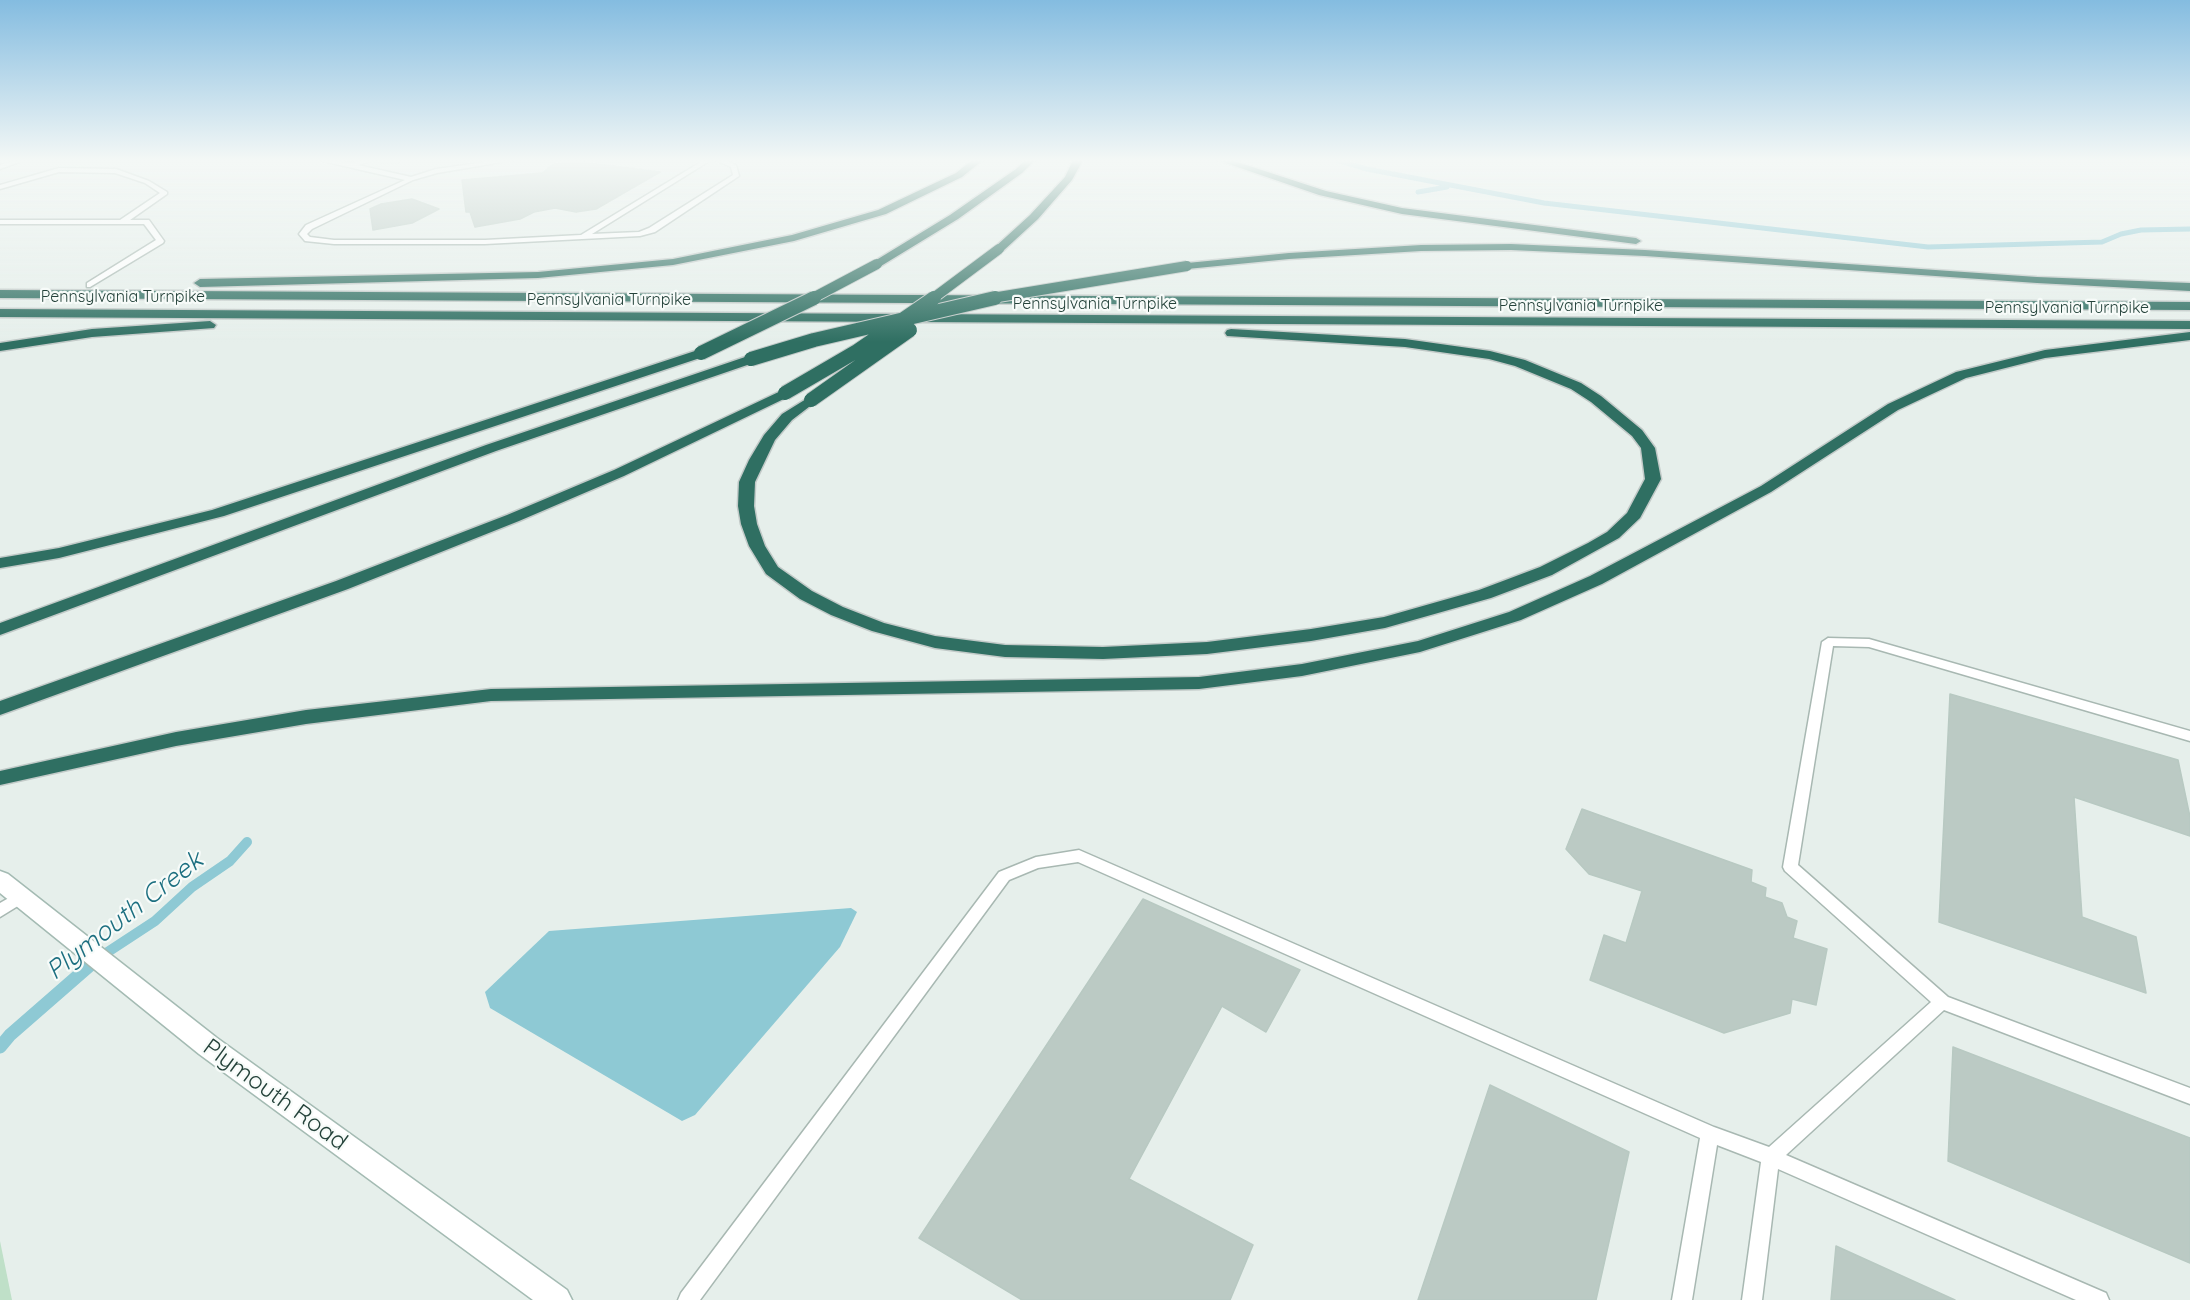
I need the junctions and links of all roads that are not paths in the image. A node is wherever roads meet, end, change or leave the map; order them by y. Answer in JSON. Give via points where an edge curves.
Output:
{"nodes":[{"id":1,"x":322,"y":221,"type":"edge"},
{"id":2,"x":610,"y":221,"type":"edge"},
{"id":3,"x":667,"y":221,"type":"edge"},
{"id":4,"x":853,"y":221,"type":"edge"},
{"id":5,"x":948,"y":221,"type":"edge"},
{"id":6,"x":1030,"y":221,"type":"edge"},
{"id":7,"x":1465,"y":221,"type":"edge"},
{"id":8,"x":0,"y":222,"type":"edge"},
{"id":9,"x":121,"y":222,"type":"joint"},
{"id":10,"x":582,"y":238,"type":"junction"},
{"id":11,"x":999,"y":249,"type":"junction"},
{"id":12,"x":1977,"y":277,"type":"junction"},
{"id":13,"x":0,"y":285,"type":"edge"},
{"id":14,"x":90,"y":285,"type":"junction"},
{"id":15,"x":2190,"y":287,"type":"edge"},
{"id":16,"x":0,"y":294,"type":"edge"},
{"id":17,"x":2190,"y":306,"type":"edge"},
{"id":18,"x":0,"y":313,"type":"edge"},
{"id":19,"x":387,"y":315,"type":"junction"},
{"id":20,"x":1041,"y":321,"type":"junction"},
{"id":21,"x":2190,"y":325,"type":"edge"},
{"id":22,"x":2190,"y":336,"type":"edge"},
{"id":23,"x":0,"y":347,"type":"edge"},
{"id":24,"x":701,"y":353,"type":"junction"},
{"id":25,"x":491,"y":448,"type":"junction"},
{"id":26,"x":0,"y":563,"type":"edge"},
{"id":27,"x":0,"y":629,"type":"edge"},
{"id":28,"x":0,"y":708,"type":"edge"},
{"id":29,"x":2190,"y":736,"type":"edge"},
{"id":30,"x":0,"y":778,"type":"edge"},
{"id":31,"x":0,"y":880,"type":"edge"},
{"id":32,"x":21,"y":897,"type":"junction"},
{"id":33,"x":0,"y":911,"type":"edge"},
{"id":34,"x":1942,"y":1002,"type":"junction"},
{"id":35,"x":2190,"y":1096,"type":"edge"},
{"id":36,"x":1710,"y":1134,"type":"junction"},
{"id":37,"x":1771,"y":1157,"type":"junction"},
{"id":38,"x":2089,"y":1298,"type":"edge"},
{"id":39,"x":557,"y":1300,"type":"edge"},
{"id":40,"x":688,"y":1300,"type":"edge"},
{"id":41,"x":1682,"y":1300,"type":"edge"},
{"id":42,"x":1752,"y":1300,"type":"edge"}],
"edges":[{"from":1,"to":10,"type":"lane","via":[[303,234],[320,242]]},
{"from":2,"to":10,"type":"lane"},
{"from":3,"to":10,"type":"lane","via":[[652,230],[626,236]]},
{"from":4,"to":14,"type":"highway","via":[[794,238],[674,262],[538,275]]},
{"from":5,"to":24,"type":"highway","bridge":true,"via":[[801,305]]},
{"from":6,"to":11,"type":"highway"},
{"from":7,"to":12,"type":"highway"},
{"from":8,"to":9,"type":"lane"},
{"from":9,"to":14,"type":"lane","via":[[146,222],[160,241]]},
{"from":11,"to":20,"type":"highway","bridge":true,"via":[[935,312],[787,417],[756,459],[747,482],[749,524],[772,570],[806,595],[878,627],[935,642],[1005,651],[1103,653],[1207,648],[1385,622],[1485,594],[1546,571],[1594,546],[1634,515],[1653,479],[1648,448],[1637,433],[1596,399],[1520,363],[1490,355],[1405,344]]},
{"from":11,"to":28,"type":"highway","bridge":true,"via":[[857,351],[785,393],[619,473],[342,585]]},
{"from":12,"to":15,"type":"highway"},
{"from":12,"to":25,"type":"highway","bridge":true,"via":[[1511,247],[1299,255],[1187,266],[976,301],[814,340]]},
{"from":13,"to":14,"type":"highway"},
{"from":16,"to":17,"type":"highway","name":"Pennsylvania Turnpike"},
{"from":18,"to":19,"type":"highway","name":"Pennsylvania Turnpike"},
{"from":19,"to":20,"type":"highway","name":"Pennsylvania Turnpike"},
{"from":19,"to":23,"type":"highway","via":[[92,333]]},
{"from":20,"to":21,"type":"highway","name":"Pennsylvania Turnpike"},
{"from":22,"to":30,"type":"highway","via":[[2045,354],[1961,375],[1893,407],[1766,489],[1596,580],[1515,616],[1420,646],[1302,670],[1199,683],[491,695],[306,717],[176,739]]},
{"from":24,"to":25,"type":"highway"},
{"from":24,"to":26,"type":"highway","via":[[256,502],[138,535]]},
{"from":25,"to":27,"type":"highway"},
{"from":29,"to":34,"type":"lane","via":[[1869,643],[1828,642],[1790,867]]},
{"from":31,"to":32,"type":"main road","name":"Plymouth Road"},
{"from":32,"to":33,"type":"lane"},
{"from":32,"to":39,"type":"main road","name":"Plymouth Road","via":[[208,1046]]},
{"from":34,"to":35,"type":"lane"},
{"from":34,"to":37,"type":"lane"},
{"from":36,"to":37,"type":"lane"},
{"from":36,"to":40,"type":"lane","via":[[1078,856],[1036,863],[1004,876]]},
{"from":36,"to":41,"type":"lane"},
{"from":37,"to":38,"type":"lane"},
{"from":37,"to":42,"type":"lane"}]}
